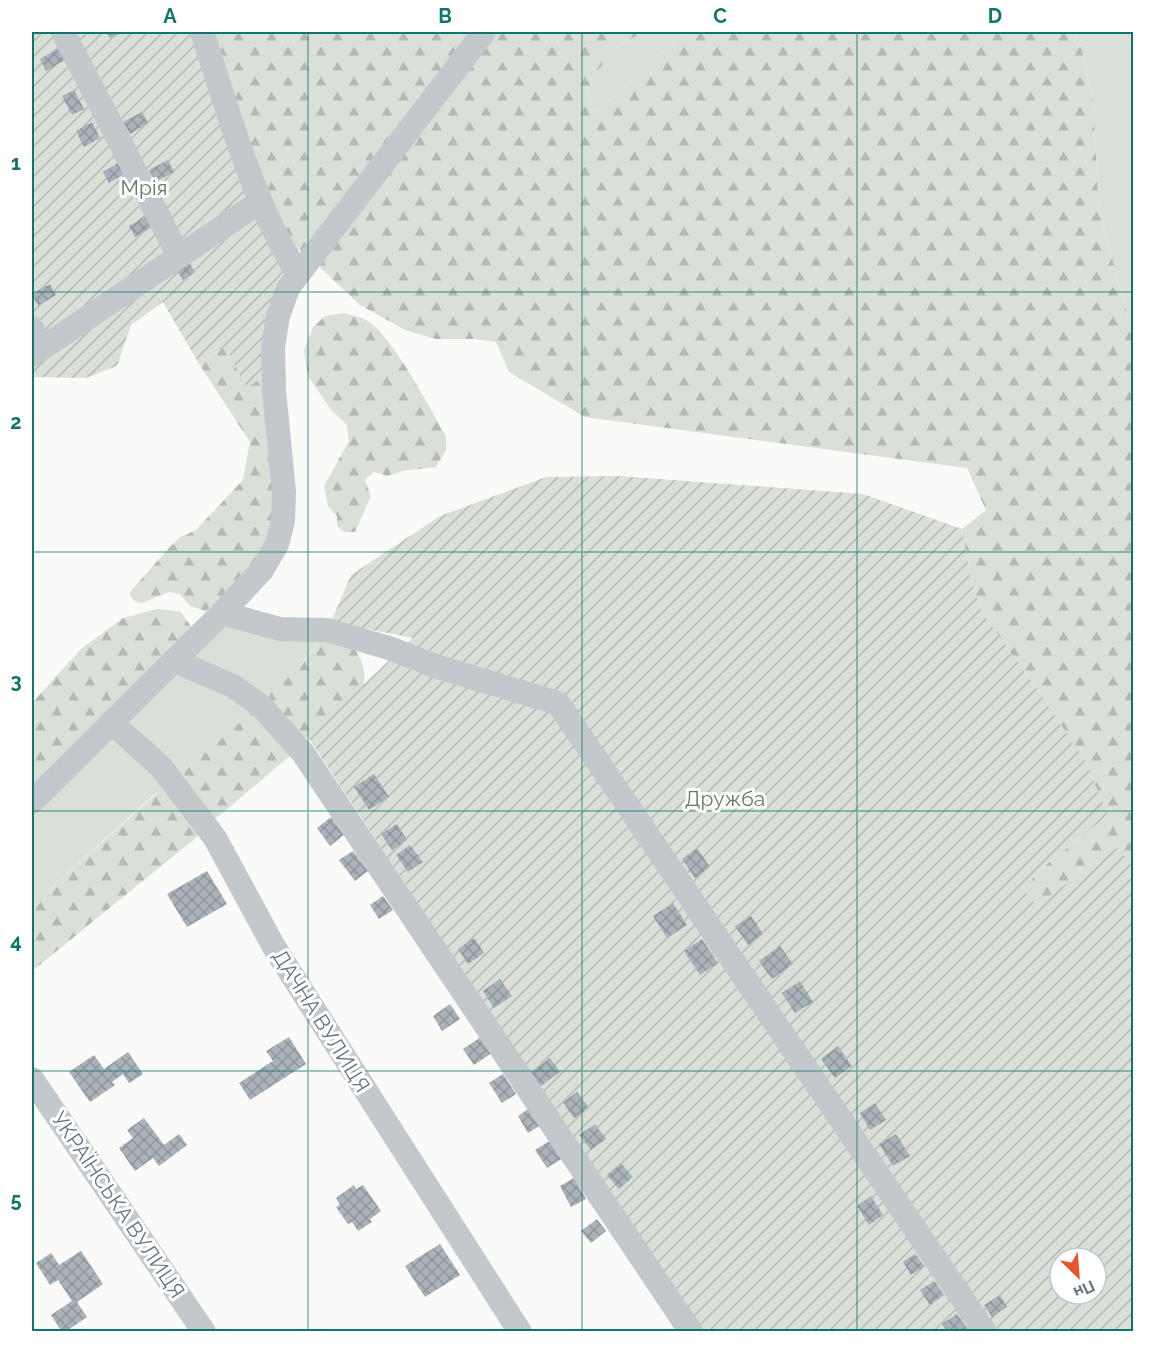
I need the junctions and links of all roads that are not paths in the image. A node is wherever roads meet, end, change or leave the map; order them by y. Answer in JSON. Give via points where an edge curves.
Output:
{"nodes":[{"id":1,"x":63,"y":32,"type":"edge"},
{"id":2,"x":202,"y":32,"type":"edge"},
{"id":3,"x":484,"y":32,"type":"edge"},
{"id":4,"x":260,"y":202,"type":"junction"},
{"id":5,"x":179,"y":256,"type":"junction"},
{"id":6,"x":298,"y":274,"type":"junction"},
{"id":7,"x":35,"y":344,"type":"edge"},
{"id":8,"x":222,"y":613,"type":"junction"},
{"id":9,"x":175,"y":662,"type":"junction"},
{"id":10,"x":111,"y":722,"type":"junction"},
{"id":11,"x":32,"y":802,"type":"edge"},
{"id":12,"x":32,"y":1079,"type":"edge"},
{"id":13,"x":204,"y":1332,"type":"edge"},
{"id":14,"x":520,"y":1332,"type":"edge"},
{"id":15,"x":691,"y":1332,"type":"edge"},
{"id":16,"x":985,"y":1332,"type":"edge"}],
"edges":[{"from":1,"to":5,"type":"street"},
{"from":2,"to":4,"type":"street"},
{"from":3,"to":6,"type":"street"},
{"from":4,"to":5,"type":"street"},
{"from":4,"to":6,"type":"street"},
{"from":5,"to":7,"type":"street"},
{"from":6,"to":8,"type":"street","via":[[288,288],[278,316],[273,348],[283,521],[277,544],[262,570]]},
{"from":8,"to":9,"type":"street"},
{"from":8,"to":16,"type":"street","via":[[280,629],[327,630],[558,704]]},
{"from":9,"to":10,"type":"street"},
{"from":9,"to":15,"type":"street","via":[[233,686],[261,706],[303,753]]},
{"from":10,"to":11,"type":"street"},
{"from":10,"to":14,"type":"street","name":"ДАЧНА ВУЛИЦЯ","via":[[161,768],[215,838],[274,947]]},
{"from":12,"to":13,"type":"street","name":"УКРАЇНСЬКА ВУЛИЦЯ"}]}
